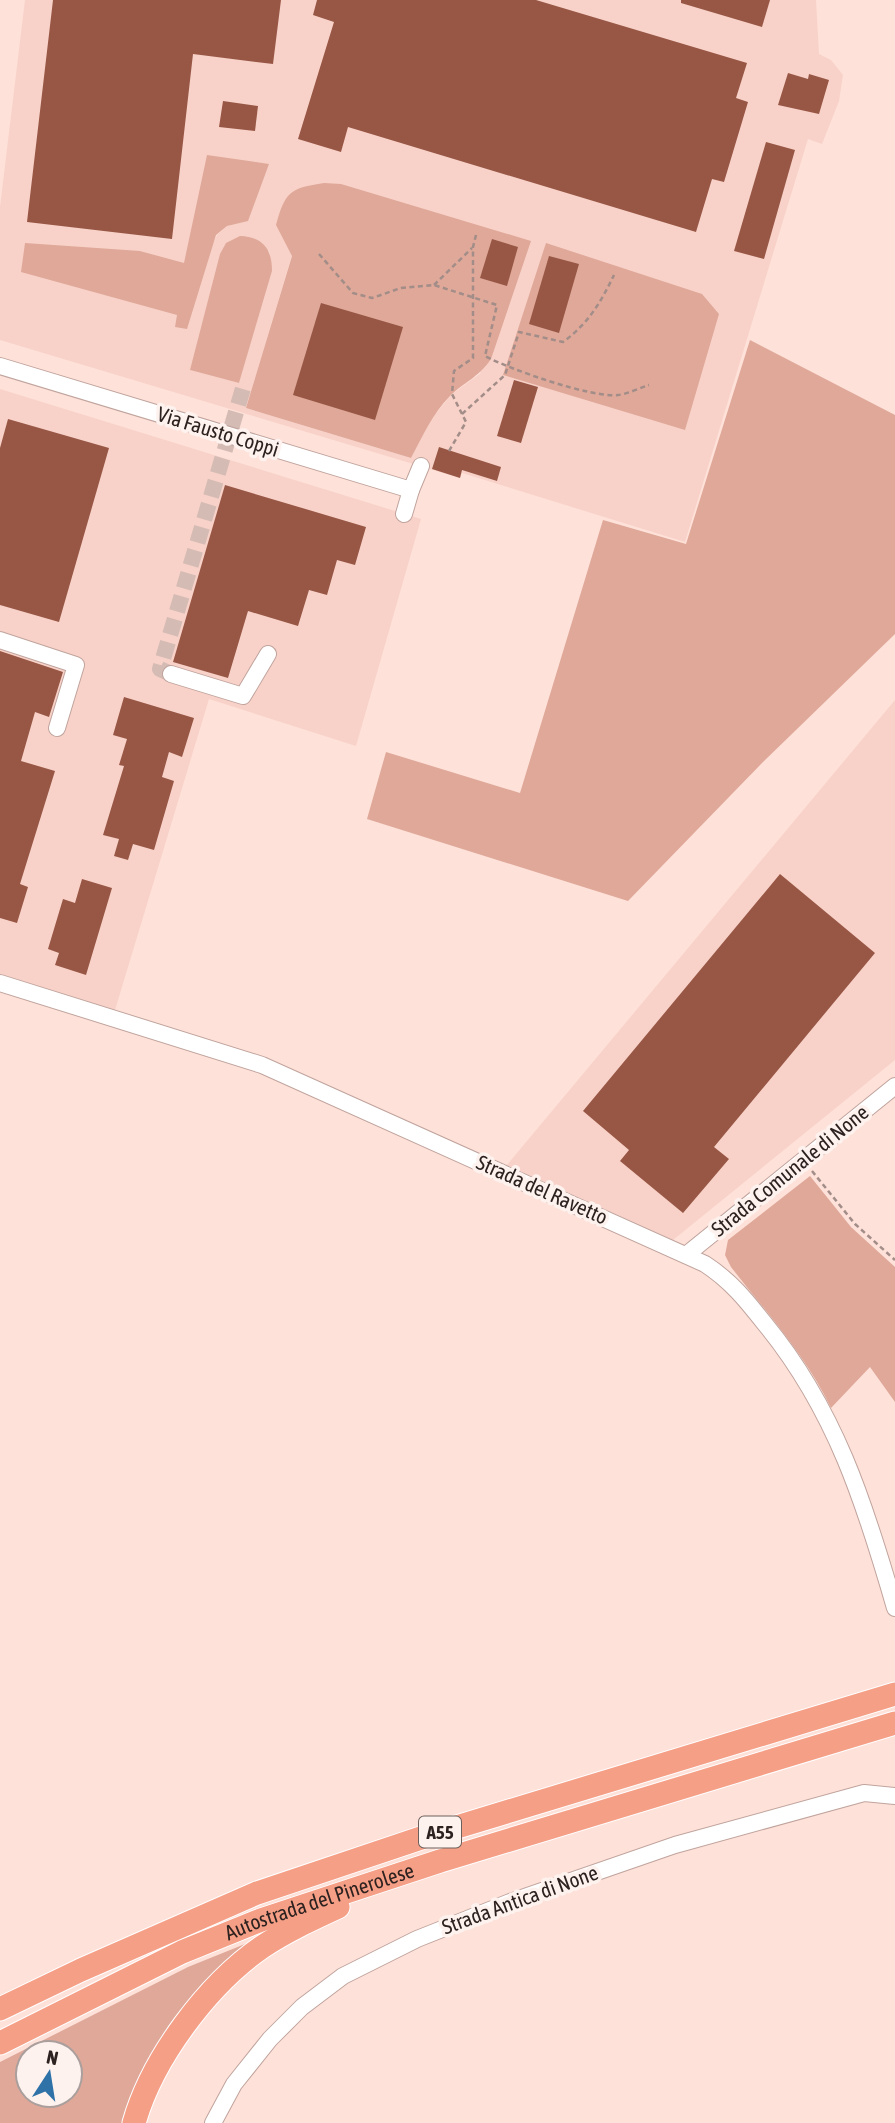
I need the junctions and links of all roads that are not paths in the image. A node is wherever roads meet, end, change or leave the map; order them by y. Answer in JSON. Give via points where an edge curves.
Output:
{"nodes":[{"id":1,"x":0,"y":366,"type":"edge"},
{"id":2,"x":421,"y":466,"type":"dead end"},
{"id":3,"x":411,"y":490,"type":"junction"},
{"id":4,"x":404,"y":514,"type":"dead end"},
{"id":5,"x":0,"y":640,"type":"edge"},
{"id":6,"x":268,"y":654,"type":"dead end"},
{"id":7,"x":171,"y":674,"type":"dead end"},
{"id":8,"x":57,"y":728,"type":"dead end"},
{"id":9,"x":0,"y":983,"type":"edge"},
{"id":10,"x":895,"y":1086,"type":"edge"},
{"id":11,"x":686,"y":1255,"type":"junction"},
{"id":12,"x":895,"y":1608,"type":"edge"},
{"id":13,"x":895,"y":1693,"type":"edge"},
{"id":14,"x":895,"y":1723,"type":"edge"},
{"id":15,"x":895,"y":1796,"type":"edge"},
{"id":16,"x":440,"y":1861,"type":"junction"},
{"id":17,"x":0,"y":2009,"type":"edge"},
{"id":18,"x":0,"y":2043,"type":"edge"},
{"id":19,"x":134,"y":2123,"type":"edge"},
{"id":20,"x":213,"y":2123,"type":"edge"}],
"edges":[{"from":1,"to":3,"type":"street","name":"Via Fausto Coppi"},
{"from":2,"to":3,"type":"street"},
{"from":3,"to":4,"type":"street"},
{"from":5,"to":8,"type":"street","via":[[76,665]]},
{"from":6,"to":7,"type":"street","via":[[243,696]]},
{"from":9,"to":11,"type":"street","name":"Strada del Ravetto","via":[[262,1065]]},
{"from":10,"to":11,"type":"street","name":"Strada Comunale di None"},
{"from":11,"to":12,"type":"street","name":"Strada del Ravetto","via":[[736,1287],[817,1397],[869,1518]]},
{"from":13,"to":17,"type":"highway","name":"Autostrada del Pinerolese","number":"A55","via":[[257,1893]]},
{"from":14,"to":16,"type":"highway","name":"Autostrada del Pinerolese","number":"A55"},
{"from":15,"to":20,"type":"street","name":"Strada Antica di None","via":[[864,1793],[676,1844],[417,1939],[343,1976],[302,2007],[234,2084]]},
{"from":16,"to":18,"type":"highway","name":"Autostrada del Pinerolese","number":"A55","via":[[193,1947]]},
{"from":16,"to":19,"type":"highway","via":[[292,1929],[260,1949],[211,1992],[174,2039]]}]}
